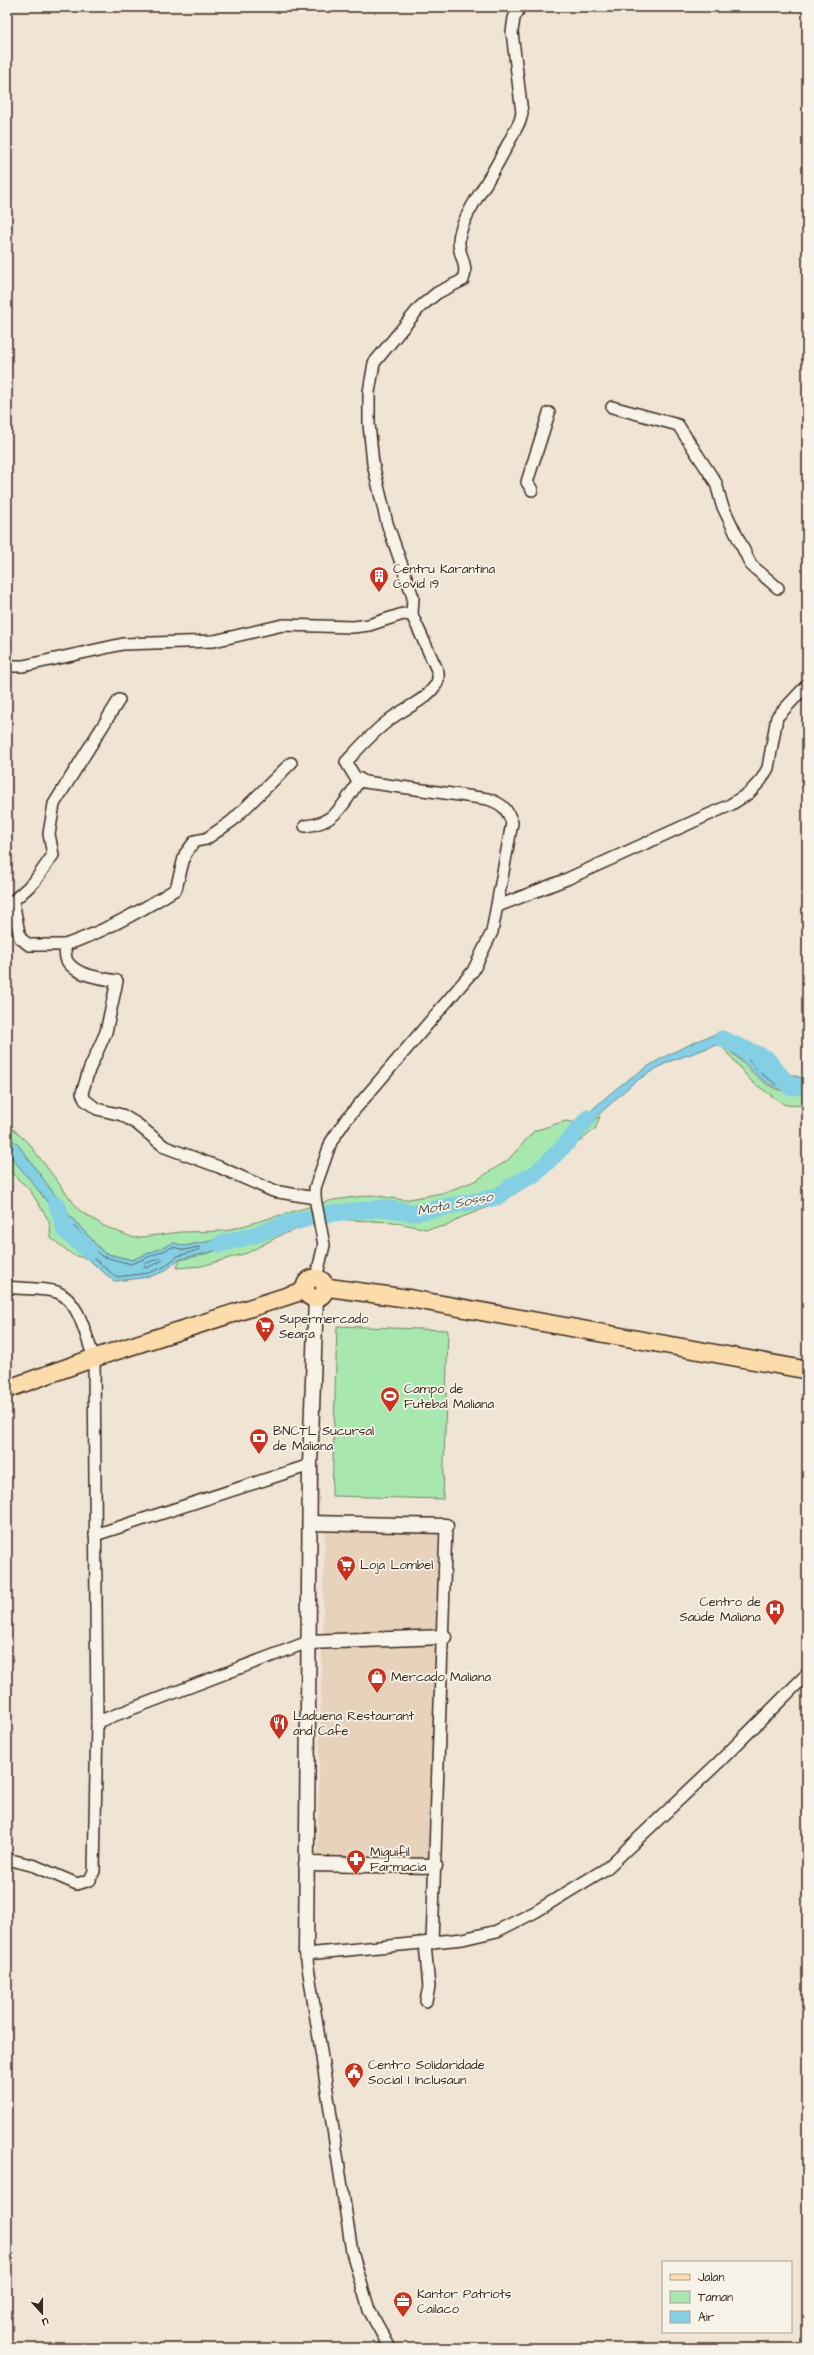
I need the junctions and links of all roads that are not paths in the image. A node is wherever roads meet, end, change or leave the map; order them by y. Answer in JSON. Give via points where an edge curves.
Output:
{"nodes":[{"id":1,"x":520,"y":7,"type":"edge"},
{"id":2,"x":612,"y":407,"type":"dead end"},
{"id":3,"x":549,"y":413,"type":"dead end"},
{"id":4,"x":532,"y":490,"type":"dead end"},
{"id":5,"x":778,"y":588,"type":"dead end"},
{"id":6,"x":412,"y":615,"type":"junction"},
{"id":7,"x":7,"y":666,"type":"edge"},
{"id":8,"x":807,"y":685,"type":"edge"},
{"id":9,"x":119,"y":700,"type":"dead end"},
{"id":10,"x":291,"y":763,"type":"dead end"},
{"id":11,"x":360,"y":779,"type":"junction"},
{"id":12,"x":305,"y":826,"type":"dead end"},
{"id":13,"x":498,"y":906,"type":"junction"},
{"id":14,"x":65,"y":945,"type":"junction"},
{"id":15,"x":315,"y":1198,"type":"junction"},
{"id":16,"x":7,"y":1287,"type":"edge"},
{"id":17,"x":316,"y":1288,"type":"junction"},
{"id":18,"x":94,"y":1358,"type":"junction"},
{"id":19,"x":807,"y":1370,"type":"edge"},
{"id":20,"x":7,"y":1389,"type":"edge"},
{"id":21,"x":310,"y":1465,"type":"junction"},
{"id":22,"x":310,"y":1523,"type":"junction"},
{"id":23,"x":446,"y":1526,"type":"joint"},
{"id":24,"x":95,"y":1535,"type":"junction"},
{"id":25,"x":444,"y":1637,"type":"junction"},
{"id":26,"x":308,"y":1642,"type":"junction"},
{"id":27,"x":807,"y":1674,"type":"edge"},
{"id":28,"x":98,"y":1722,"type":"junction"},
{"id":29,"x":7,"y":1859,"type":"edge"},
{"id":30,"x":306,"y":1864,"type":"junction"},
{"id":31,"x":435,"y":1866,"type":"junction"},
{"id":32,"x":429,"y":1944,"type":"junction"},
{"id":33,"x":306,"y":1954,"type":"junction"},
{"id":34,"x":426,"y":2001,"type":"dead end"},
{"id":35,"x":390,"y":2348,"type":"edge"}],
"edges":[{"from":1,"to":6,"type":"street","via":[[514,18],[512,32],[522,112],[503,153],[473,204],[461,235],[459,242],[466,272],[463,280],[437,293],[420,307],[374,363],[371,373],[369,424],[373,464],[387,523],[413,597]]},
{"from":2,"to":5,"type":"street","via":[[678,425],[716,483],[722,505],[751,565]]},
{"from":3,"to":4,"type":"street","via":[[528,482]]},
{"from":6,"to":7,"type":"street","via":[[403,614],[369,625],[353,627],[283,625],[214,641],[123,644],[23,666]]},
{"from":6,"to":11,"type":"street","via":[[439,679],[428,694],[372,734],[346,762]]},
{"from":8,"to":13,"type":"street","via":[[777,717],[768,768],[749,793],[730,805],[567,879]]},
{"from":9,"to":14,"type":"street","via":[[54,804],[49,834],[53,854],[34,882],[13,901],[20,938],[29,945]]},
{"from":10,"to":14,"type":"street","via":[[232,821],[206,839],[195,841],[185,854],[176,889],[137,914]]},
{"from":11,"to":12,"type":"street","via":[[332,818],[322,824]]},
{"from":11,"to":13,"type":"street","via":[[365,782],[488,799],[502,804],[508,810],[512,823]]},
{"from":13,"to":15,"type":"street","via":[[492,932],[473,971],[345,1121],[332,1142],[318,1178]]},
{"from":14,"to":15,"type":"street","via":[[67,961],[74,968],[117,981],[106,1032],[82,1093],[85,1100],[97,1109],[122,1115],[166,1147],[273,1191]]},
{"from":15,"to":17,"type":"street","via":[[324,1245]]},
{"from":16,"to":18,"type":"street","via":[[56,1292],[67,1299],[76,1310]]},
{"from":17,"to":18,"type":"main road"},
{"from":17,"to":19,"type":"main road","via":[[412,1299]]},
{"from":17,"to":21,"type":"street"},
{"from":18,"to":20,"type":"main road"},
{"from":18,"to":24,"type":"street"},
{"from":21,"to":22,"type":"street"},
{"from":21,"to":24,"type":"street"},
{"from":22,"to":23,"type":"street"},
{"from":22,"to":26,"type":"street"},
{"from":23,"to":25,"type":"street"},
{"from":24,"to":28,"type":"street"},
{"from":25,"to":26,"type":"street"},
{"from":25,"to":31,"type":"street"},
{"from":26,"to":28,"type":"street"},
{"from":26,"to":30,"type":"street"},
{"from":27,"to":32,"type":"street","via":[[607,1868],[558,1899],[497,1931],[463,1940]]},
{"from":28,"to":29,"type":"street","via":[[94,1871],[90,1880],[77,1884],[35,1866]]},
{"from":30,"to":31,"type":"street"},
{"from":30,"to":33,"type":"street"},
{"from":31,"to":32,"type":"street"},
{"from":32,"to":33,"type":"street"},
{"from":32,"to":34,"type":"street","via":[[429,1987]]},
{"from":33,"to":35,"type":"street","via":[[352,2252],[369,2310]]}]}
